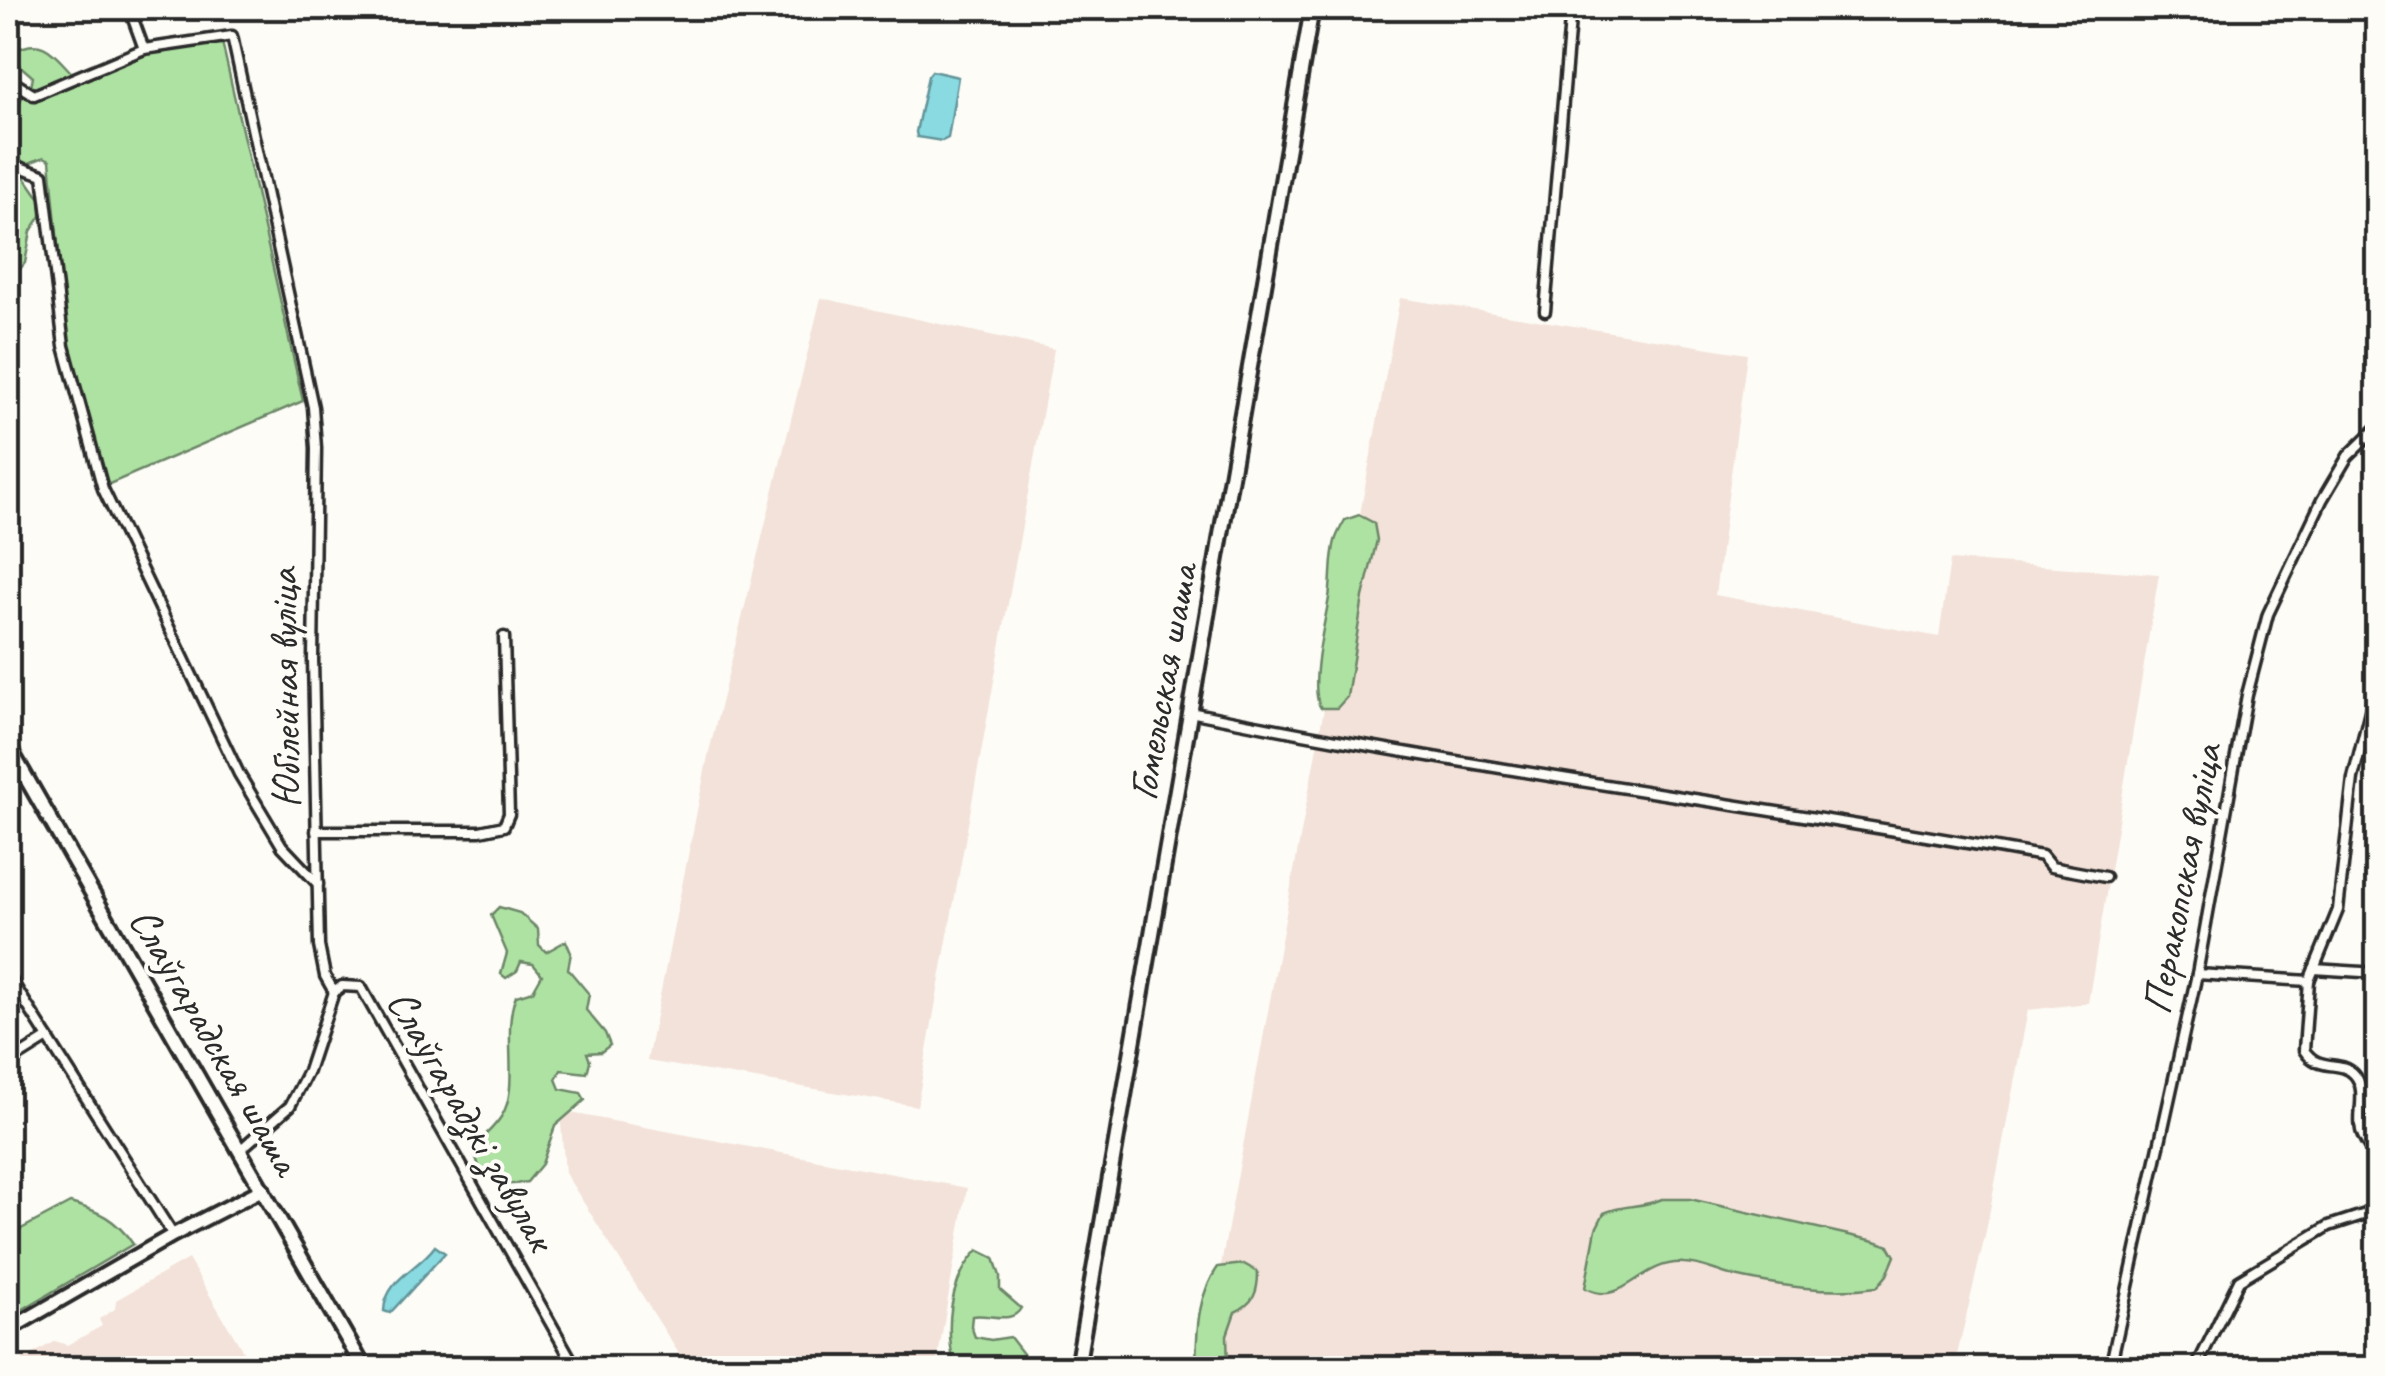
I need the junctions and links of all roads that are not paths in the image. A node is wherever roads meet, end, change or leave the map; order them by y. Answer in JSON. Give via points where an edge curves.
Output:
{"nodes":[{"id":1,"x":129,"y":8,"type":"edge"},
{"id":2,"x":1312,"y":8,"type":"edge"},
{"id":3,"x":1571,"y":8,"type":"edge"},
{"id":4,"x":144,"y":50,"type":"junction"},
{"id":5,"x":8,"y":79,"type":"edge"},
{"id":6,"x":8,"y":164,"type":"edge"},
{"id":7,"x":1545,"y":311,"type":"dead end"},
{"id":8,"x":2378,"y":426,"type":"edge"},
{"id":9,"x":504,"y":637,"type":"dead end"},
{"id":10,"x":2378,"y":679,"type":"edge"},
{"id":11,"x":1190,"y":712,"type":"junction"},
{"id":12,"x":8,"y":746,"type":"edge"},
{"id":13,"x":316,"y":830,"type":"junction"},
{"id":14,"x":2106,"y":878,"type":"dead end"},
{"id":15,"x":318,"y":884,"type":"junction"},
{"id":16,"x":2314,"y":969,"type":"junction"},
{"id":17,"x":2197,"y":974,"type":"junction"},
{"id":18,"x":2378,"y":974,"type":"edge"},
{"id":19,"x":8,"y":975,"type":"edge"},
{"id":20,"x":2310,"y":981,"type":"junction"},
{"id":21,"x":334,"y":992,"type":"junction"},
{"id":22,"x":48,"y":1038,"type":"junction"},
{"id":23,"x":8,"y":1063,"type":"edge"},
{"id":24,"x":240,"y":1150,"type":"junction"},
{"id":25,"x":2378,"y":1159,"type":"edge"},
{"id":26,"x":263,"y":1189,"type":"junction"},
{"id":27,"x":2378,"y":1210,"type":"edge"},
{"id":28,"x":173,"y":1235,"type":"junction"},
{"id":29,"x":8,"y":1330,"type":"edge"},
{"id":30,"x":2378,"y":1360,"type":"edge"},
{"id":31,"x":364,"y":1368,"type":"edge"},
{"id":32,"x":576,"y":1368,"type":"edge"},
{"id":33,"x":1078,"y":1368,"type":"edge"},
{"id":34,"x":2110,"y":1368,"type":"edge"},
{"id":35,"x":2196,"y":1368,"type":"edge"},
{"id":36,"x":2368,"y":1368,"type":"edge"}],
"edges":[{"from":1,"to":4,"type":"street"},
{"from":2,"to":11,"type":"main road","name":"Гомельская шаша"},
{"from":3,"to":7,"type":"street"},
{"from":4,"to":5,"type":"street","via":[[34,95]]},
{"from":4,"to":13,"type":"street","name":"Юбілейная вуліца","via":[[232,36],[313,407]]},
{"from":6,"to":15,"type":"street","via":[[43,174],[64,346],[103,489],[240,774],[282,846]]},
{"from":8,"to":17,"type":"street","name":"Перакопская вуліца","via":[[2348,456],[2322,500],[2268,614],[2246,696]]},
{"from":9,"to":13,"type":"street","via":[[504,826]]},
{"from":10,"to":16,"type":"street","via":[[2353,778],[2338,910]]},
{"from":11,"to":14,"type":"street","via":[[2042,856],[2050,867]]},
{"from":11,"to":33,"type":"main road","name":"Гомельская шаша"},
{"from":12,"to":24,"type":"main road","name":"Слаўгарадская шаша"},
{"from":13,"to":15,"type":"street","name":"Юбілейная вуліца"},
{"from":15,"to":21,"type":"street","name":"Юбілейная вуліца","via":[[319,946]]},
{"from":16,"to":18,"type":"street"},
{"from":16,"to":20,"type":"street"},
{"from":17,"to":20,"type":"street"},
{"from":17,"to":34,"type":"street","name":"Перакопская вуліца"},
{"from":19,"to":22,"type":"street"},
{"from":20,"to":25,"type":"street","via":[[2304,1050],[2314,1062],[2356,1076],[2361,1132]]},
{"from":21,"to":24,"type":"street","name":"Слаўгарадзкі завулак","via":[[290,1106]]},
{"from":21,"to":32,"type":"street","name":"Слаўгарадзкі завулак","via":[[362,987]]},
{"from":22,"to":23,"type":"street"},
{"from":22,"to":28,"type":"street"},
{"from":24,"to":26,"type":"main road","name":"Слаўгарадская шаша"},
{"from":26,"to":28,"type":"main road"},
{"from":26,"to":31,"type":"main road","name":"Слаўгарадская шаша"},
{"from":27,"to":35,"type":"street","via":[[2329,1226],[2239,1280]]},
{"from":28,"to":29,"type":"main road"},
{"from":30,"to":36,"type":"street"}]}
